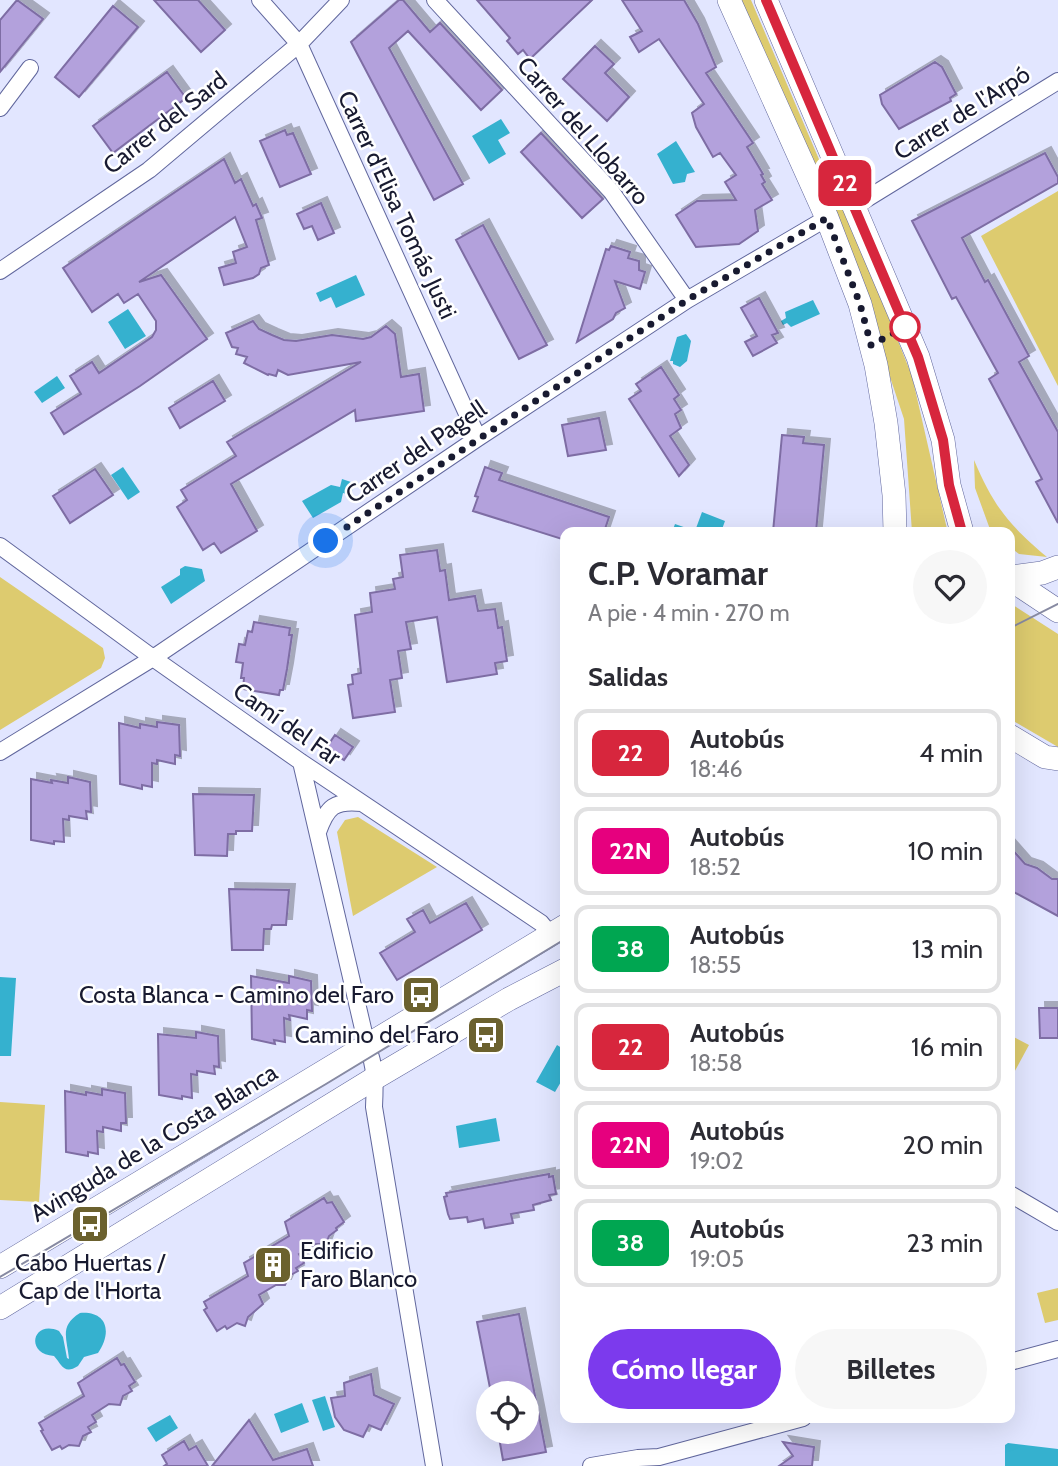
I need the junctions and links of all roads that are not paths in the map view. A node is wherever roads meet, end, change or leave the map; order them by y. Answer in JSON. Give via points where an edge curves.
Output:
{"nodes":[{"id":1,"x":260,"y":0,"type":"edge"},
{"id":2,"x":341,"y":0,"type":"edge"},
{"id":3,"x":435,"y":0,"type":"edge"},
{"id":4,"x":729,"y":0,"type":"edge"},
{"id":5,"x":766,"y":0,"type":"edge"},
{"id":6,"x":299,"y":44,"type":"junction"},
{"id":7,"x":30,"y":68,"type":"dead end"},
{"id":8,"x":1058,"y":81,"type":"edge"},
{"id":9,"x":0,"y":108,"type":"edge"},
{"id":10,"x":855,"y":206,"type":"junction"},
{"id":11,"x":827,"y":218,"type":"junction"},
{"id":12,"x":2,"y":265,"type":"edge"},
{"id":13,"x":687,"y":300,"type":"junction"},
{"id":14,"x":478,"y":438,"type":"junction"},
{"id":15,"x":895,"y":527,"type":"edge"},
{"id":16,"x":961,"y":527,"type":"edge"},
{"id":17,"x":0,"y":546,"type":"edge"},
{"id":18,"x":1058,"y":566,"type":"edge"},
{"id":19,"x":1015,"y":577,"type":"edge"},
{"id":20,"x":1015,"y":581,"type":"edge"},
{"id":21,"x":1058,"y":611,"type":"edge"},
{"id":22,"x":153,"y":658,"type":"junction"},
{"id":23,"x":1015,"y":739,"type":"edge"},
{"id":24,"x":0,"y":752,"type":"edge"},
{"id":25,"x":1054,"y":760,"type":"edge"},
{"id":26,"x":301,"y":762,"type":"junction"},
{"id":27,"x":362,"y":803,"type":"junction"},
{"id":28,"x":318,"y":833,"type":"junction"},
{"id":29,"x":558,"y":930,"type":"edge"},
{"id":30,"x":560,"y":973,"type":"edge"},
{"id":31,"x":509,"y":999,"type":"junction"},
{"id":32,"x":367,"y":1045,"type":"junction"},
{"id":33,"x":375,"y":1077,"type":"junction"},
{"id":34,"x":1015,"y":1197,"type":"edge"},
{"id":35,"x":1058,"y":1222,"type":"edge"},
{"id":36,"x":0,"y":1267,"type":"edge"},
{"id":37,"x":0,"y":1308,"type":"edge"},
{"id":38,"x":1058,"y":1349,"type":"edge"},
{"id":39,"x":1015,"y":1361,"type":"edge"},
{"id":40,"x":787,"y":1423,"type":"edge"},
{"id":41,"x":662,"y":1461,"type":"edge"},
{"id":42,"x":434,"y":1466,"type":"edge"},
{"id":43,"x":591,"y":1466,"type":"edge"}],
"edges":[{"from":1,"to":6,"type":"street","name":"Carrer d'Elisa Tomás Justi"},
{"from":2,"to":6,"type":"street","name":"Carrer del Sard"},
{"from":3,"to":13,"type":"street","name":"Carrer del Llobarro","via":[[611,191]]},
{"from":4,"to":11,"type":"street"},
{"from":5,"to":10,"type":"street"},
{"from":6,"to":12,"type":"street","name":"Carrer del Sard","via":[[149,170]]},
{"from":6,"to":14,"type":"street","name":"Carrer d'Elisa Tomás Justi"},
{"from":7,"to":9,"type":"street"},
{"from":8,"to":10,"type":"street","name":"Carrer de l'Arpó"},
{"from":10,"to":16,"type":"street","via":[[918,357],[943,440]]},
{"from":11,"to":13,"type":"street","name":"Carrer del Pagell"},
{"from":11,"to":15,"type":"street","via":[[860,304],[876,365]]},
{"from":13,"to":14,"type":"street","name":"Carrer del Pagell"},
{"from":14,"to":22,"type":"street","name":"Carrer del Pagell"},
{"from":17,"to":22,"type":"street","name":"Camí del Far"},
{"from":18,"to":19,"type":"street"},
{"from":20,"to":21,"type":"street"},
{"from":22,"to":24,"type":"street","name":"Carrer del Pagell"},
{"from":22,"to":26,"type":"street","name":"Camí del Far"},
{"from":23,"to":25,"type":"street"},
{"from":26,"to":27,"type":"street","name":"Camí del Far"},
{"from":26,"to":28,"type":"street"},
{"from":27,"to":28,"type":"street","via":[[345,801],[332,807]]},
{"from":27,"to":29,"type":"street","name":"Camí del Far"},
{"from":28,"to":32,"type":"street"},
{"from":29,"to":31,"type":"street","via":[[553,960]]},
{"from":29,"to":32,"type":"street","name":"Avinguda de la Costa Blanca"},
{"from":30,"to":31,"type":"street"},
{"from":31,"to":33,"type":"street"},
{"from":32,"to":33,"type":"street"},
{"from":32,"to":36,"type":"street","name":"Avinguda de la Costa Blanca"},
{"from":33,"to":37,"type":"street"},
{"from":33,"to":42,"type":"street","via":[[374,1107]]},
{"from":34,"to":35,"type":"street"},
{"from":38,"to":39,"type":"street"},
{"from":40,"to":41,"type":"street"},
{"from":41,"to":43,"type":"street","via":[[638,1458]]}]}
